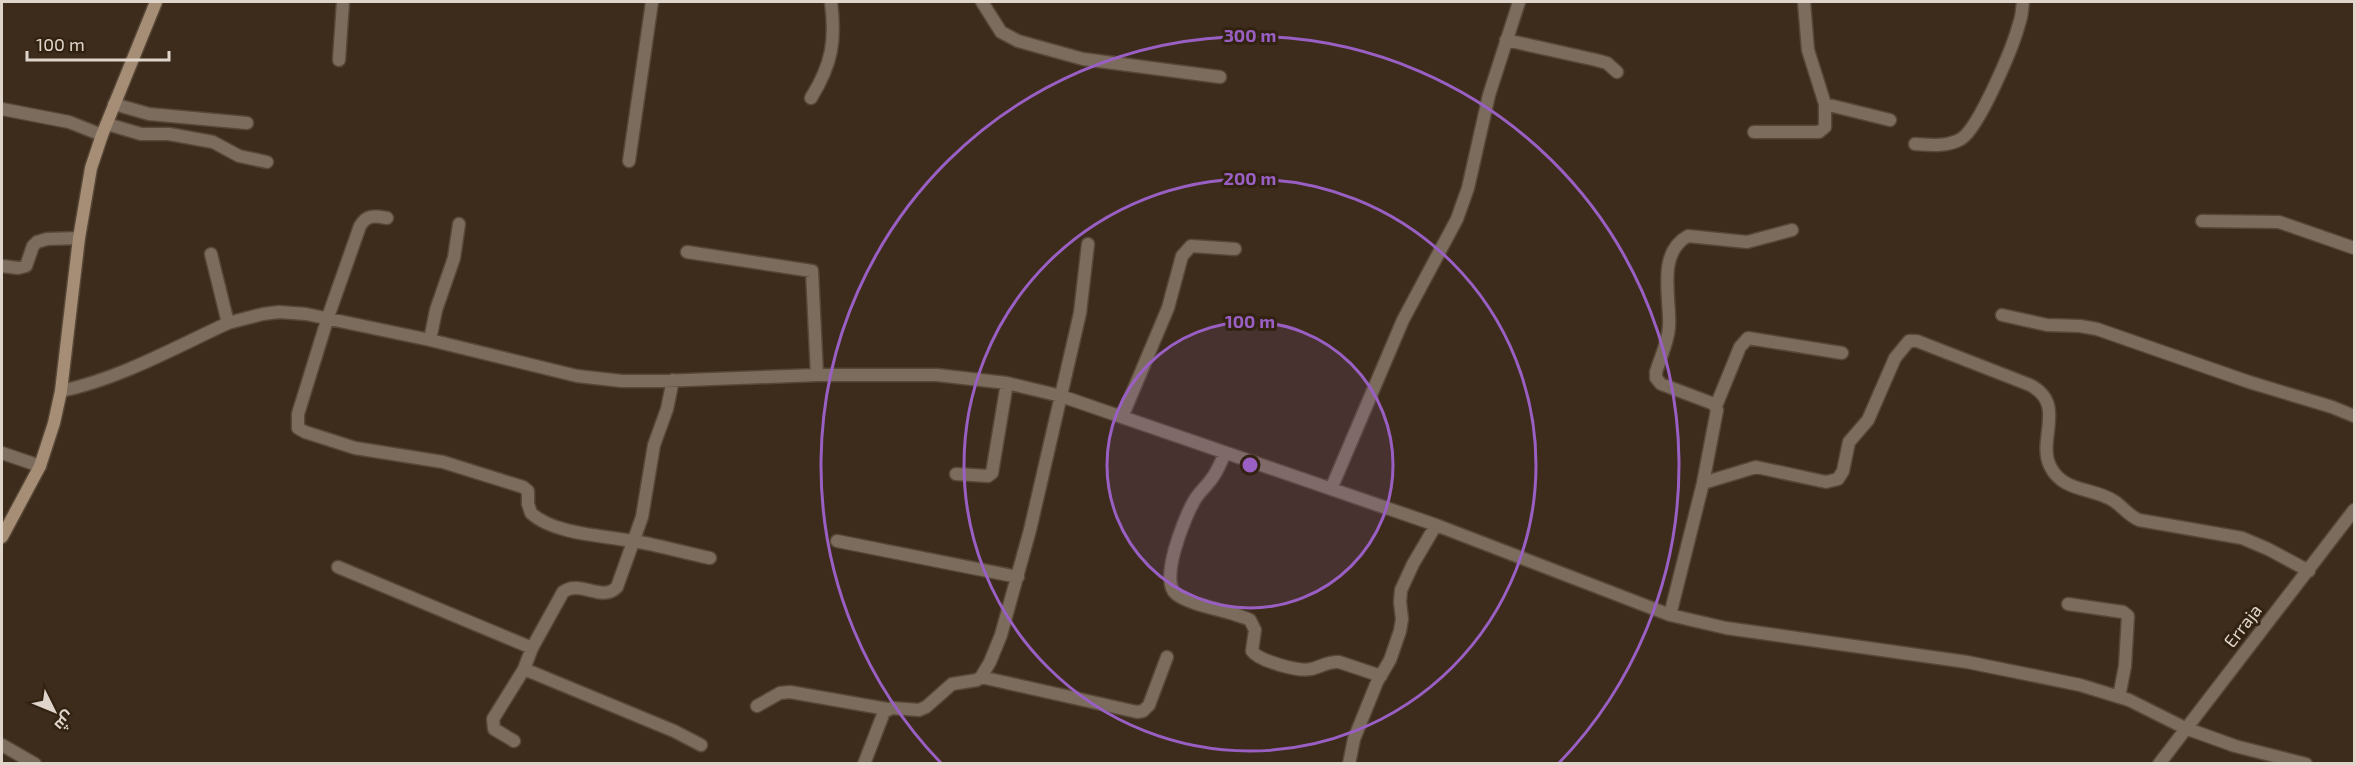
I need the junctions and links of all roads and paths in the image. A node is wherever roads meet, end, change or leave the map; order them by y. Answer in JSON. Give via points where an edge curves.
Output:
{"nodes":[{"id":1,"x":156,"y":2,"type":"edge"},
{"id":2,"x":343,"y":2,"type":"edge"},
{"id":3,"x":652,"y":2,"type":"edge"},
{"id":4,"x":831,"y":2,"type":"edge"},
{"id":5,"x":982,"y":2,"type":"edge"},
{"id":6,"x":1519,"y":2,"type":"edge"},
{"id":7,"x":1804,"y":2,"type":"edge"},
{"id":8,"x":2023,"y":2,"type":"edge"},
{"id":9,"x":1506,"y":40,"type":"junction"},
{"id":10,"x":339,"y":60,"type":"dead end"},
{"id":11,"x":1617,"y":72,"type":"dead end"},
{"id":12,"x":1220,"y":77,"type":"dead end"},
{"id":13,"x":811,"y":98,"type":"dead end"},
{"id":14,"x":114,"y":104,"type":"junction"},
{"id":15,"x":1825,"y":104,"type":"junction"},
{"id":16,"x":2,"y":109,"type":"edge"},
{"id":17,"x":1890,"y":120,"type":"dead end"},
{"id":18,"x":247,"y":123,"type":"dead end"},
{"id":19,"x":105,"y":129,"type":"junction"},
{"id":20,"x":1754,"y":132,"type":"dead end"},
{"id":21,"x":1915,"y":144,"type":"dead end"},
{"id":22,"x":629,"y":161,"type":"dead end"},
{"id":23,"x":267,"y":162,"type":"dead end"},
{"id":24,"x":387,"y":218,"type":"dead end"},
{"id":25,"x":2202,"y":221,"type":"dead end"},
{"id":26,"x":459,"y":224,"type":"dead end"},
{"id":27,"x":1792,"y":230,"type":"dead end"},
{"id":28,"x":79,"y":238,"type":"junction"},
{"id":29,"x":1088,"y":244,"type":"dead end"},
{"id":30,"x":2355,"y":248,"type":"edge"},
{"id":31,"x":1235,"y":249,"type":"dead end"},
{"id":32,"x":687,"y":252,"type":"dead end"},
{"id":33,"x":212,"y":254,"type":"dead end"},
{"id":34,"x":2,"y":266,"type":"edge"},
{"id":35,"x":2002,"y":315,"type":"dead end"},
{"id":36,"x":328,"y":317,"type":"junction"},
{"id":37,"x":228,"y":323,"type":"junction"},
{"id":38,"x":430,"y":340,"type":"junction"},
{"id":39,"x":1842,"y":353,"type":"dead end"},
{"id":40,"x":817,"y":375,"type":"junction"},
{"id":41,"x":674,"y":381,"type":"junction"},
{"id":42,"x":1007,"y":383,"type":"junction"},
{"id":43,"x":61,"y":391,"type":"junction"},
{"id":44,"x":1061,"y":396,"type":"junction"},
{"id":45,"x":1716,"y":406,"type":"junction"},
{"id":46,"x":2355,"y":416,"type":"edge"},
{"id":47,"x":1122,"y":417,"type":"junction"},
{"id":48,"x":2,"y":453,"type":"edge"},
{"id":49,"x":1225,"y":453,"type":"junction"},
{"id":50,"x":40,"y":466,"type":"junction"},
{"id":51,"x":956,"y":474,"type":"dead end"},
{"id":52,"x":1703,"y":483,"type":"junction"},
{"id":53,"x":1331,"y":489,"type":"junction"},
{"id":54,"x":2354,"y":511,"type":"edge"},
{"id":55,"x":1436,"y":525,"type":"junction"},
{"id":56,"x":3,"y":532,"type":"edge"},
{"id":57,"x":634,"y":541,"type":"junction"},
{"id":58,"x":837,"y":541,"type":"dead end"},
{"id":59,"x":710,"y":558,"type":"dead end"},
{"id":60,"x":338,"y":567,"type":"dead end"},
{"id":61,"x":2309,"y":571,"type":"junction"},
{"id":62,"x":1018,"y":577,"type":"junction"},
{"id":63,"x":2068,"y":604,"type":"dead end"},
{"id":64,"x":1670,"y":615,"type":"junction"},
{"id":65,"x":532,"y":648,"type":"junction"},
{"id":66,"x":1167,"y":657,"type":"dead end"},
{"id":67,"x":524,"y":669,"type":"junction"},
{"id":68,"x":1381,"y":676,"type":"junction"},
{"id":69,"x":981,"y":677,"type":"junction"},
{"id":70,"x":2119,"y":697,"type":"junction"},
{"id":71,"x":757,"y":706,"type":"dead end"},
{"id":72,"x":887,"y":710,"type":"junction"},
{"id":73,"x":2186,"y":728,"type":"junction"},
{"id":74,"x":514,"y":741,"type":"dead end"},
{"id":75,"x":2,"y":745,"type":"edge"},
{"id":76,"x":701,"y":745,"type":"dead end"},
{"id":77,"x":35,"y":764,"type":"edge"},
{"id":78,"x":864,"y":764,"type":"edge"},
{"id":79,"x":1349,"y":764,"type":"edge"},
{"id":80,"x":2159,"y":764,"type":"edge"},
{"id":81,"x":2306,"y":764,"type":"edge"}],
"edges":[{"from":1,"to":14,"type":"main road"},
{"from":2,"to":10,"type":"street"},
{"from":3,"to":22,"type":"street"},
{"from":4,"to":13,"type":"street","via":[[831,55]]},
{"from":5,"to":12,"type":"street","via":[[1001,32],[1018,41],[1083,59]]},
{"from":6,"to":9,"type":"street"},
{"from":7,"to":15,"type":"street","via":[[1808,50]]},
{"from":8,"to":21,"type":"street","via":[[2017,31],[1968,134],[1954,143]]},
{"from":9,"to":11,"type":"street","via":[[1607,63]]},
{"from":9,"to":53,"type":"street","via":[[1457,219],[1403,320]]},
{"from":14,"to":18,"type":"street","via":[[148,114]]},
{"from":14,"to":19,"type":"main road"},
{"from":15,"to":17,"type":"street"},
{"from":15,"to":20,"type":"street","via":[[1825,127],[1819,132]]},
{"from":16,"to":19,"type":"street"},
{"from":19,"to":23,"type":"street","via":[[213,142],[240,156]]},
{"from":19,"to":28,"type":"main road","via":[[91,168]]},
{"from":24,"to":36,"type":"street","via":[[372,216],[363,220]]},
{"from":25,"to":30,"type":"street","via":[[2279,222]]},
{"from":26,"to":38,"type":"street","via":[[454,258]]},
{"from":27,"to":45,"type":"street","via":[[1747,242],[1688,236],[1675,249],[1666,276],[1670,327],[1656,378],[1661,384]]},
{"from":28,"to":34,"type":"street","via":[[42,240],[33,246],[26,266]]},
{"from":28,"to":43,"type":"main road"},
{"from":29,"to":44,"type":"street","via":[[1080,313]]},
{"from":31,"to":47,"type":"street","via":[[1191,246],[1182,256],[1168,308]]},
{"from":32,"to":40,"type":"street","via":[[812,271]]},
{"from":33,"to":37,"type":"street"},
{"from":35,"to":46,"type":"street","via":[[2047,325],[2097,329]]},
{"from":36,"to":37,"type":"street","via":[[279,312]]},
{"from":36,"to":38,"type":"street"},
{"from":36,"to":57,"type":"street","via":[[296,420],[301,430],[355,448],[443,462],[490,476],[526,488],[531,513],[542,520],[581,533]]},
{"from":37,"to":43,"type":"street","via":[[96,382]]},
{"from":38,"to":41,"type":"street","via":[[577,376]]},
{"from":39,"to":45,"type":"street","via":[[1748,338],[1740,347]]},
{"from":40,"to":41,"type":"street"},
{"from":40,"to":42,"type":"street","via":[[937,375]]},
{"from":41,"to":57,"type":"street","via":[[654,445],[642,518]]},
{"from":42,"to":44,"type":"street"},
{"from":42,"to":51,"type":"street","via":[[992,473]]},
{"from":43,"to":50,"type":"main road"},
{"from":44,"to":47,"type":"street"},
{"from":44,"to":62,"type":"street"},
{"from":45,"to":52,"type":"street"},
{"from":47,"to":49,"type":"street"},
{"from":48,"to":50,"type":"street"},
{"from":49,"to":53,"type":"street"},
{"from":49,"to":68,"type":"street","via":[[1181,528],[1170,579],[1176,594],[1251,620],[1255,630],[1252,651],[1264,660],[1302,670],[1338,662]]},
{"from":50,"to":56,"type":"main road"},
{"from":52,"to":61,"type":"street","via":[[1761,467],[1826,482],[1838,479],[1850,442],[1870,418],[1899,351],[1909,341],[1917,341],[2040,392],[2050,415],[2046,448],[2049,464],[2065,482],[2110,499],[2139,520],[2242,538]]},
{"from":52,"to":64,"type":"street"},
{"from":53,"to":55,"type":"street"},
{"from":54,"to":61,"type":"street","name":"Erraja"},
{"from":55,"to":64,"type":"street"},
{"from":55,"to":68,"type":"street","via":[[1401,590],[1402,625]]},
{"from":57,"to":59,"type":"street"},
{"from":57,"to":65,"type":"street","via":[[617,587],[606,594],[567,588]]},
{"from":58,"to":62,"type":"street"},
{"from":60,"to":65,"type":"street"},
{"from":61,"to":73,"type":"street","name":"Erraja"},
{"from":62,"to":69,"type":"street","via":[[1001,635]]},
{"from":63,"to":70,"type":"street","via":[[2128,616]]},
{"from":64,"to":70,"type":"street","via":[[1726,628],[1967,662],[2102,690]]},
{"from":65,"to":67,"type":"street"},
{"from":66,"to":69,"type":"street","via":[[1149,705],[1137,712]]},
{"from":67,"to":74,"type":"street","via":[[493,719],[494,729]]},
{"from":67,"to":76,"type":"street"},
{"from":68,"to":79,"type":"street","via":[[1354,739]]},
{"from":69,"to":72,"type":"street","via":[[952,684],[919,710]]},
{"from":70,"to":73,"type":"street"},
{"from":71,"to":72,"type":"street","via":[[790,692]]},
{"from":72,"to":78,"type":"street"},
{"from":73,"to":80,"type":"street","name":"Erraja"},
{"from":73,"to":81,"type":"street","via":[[2235,746]]},
{"from":75,"to":77,"type":"street"}]}
